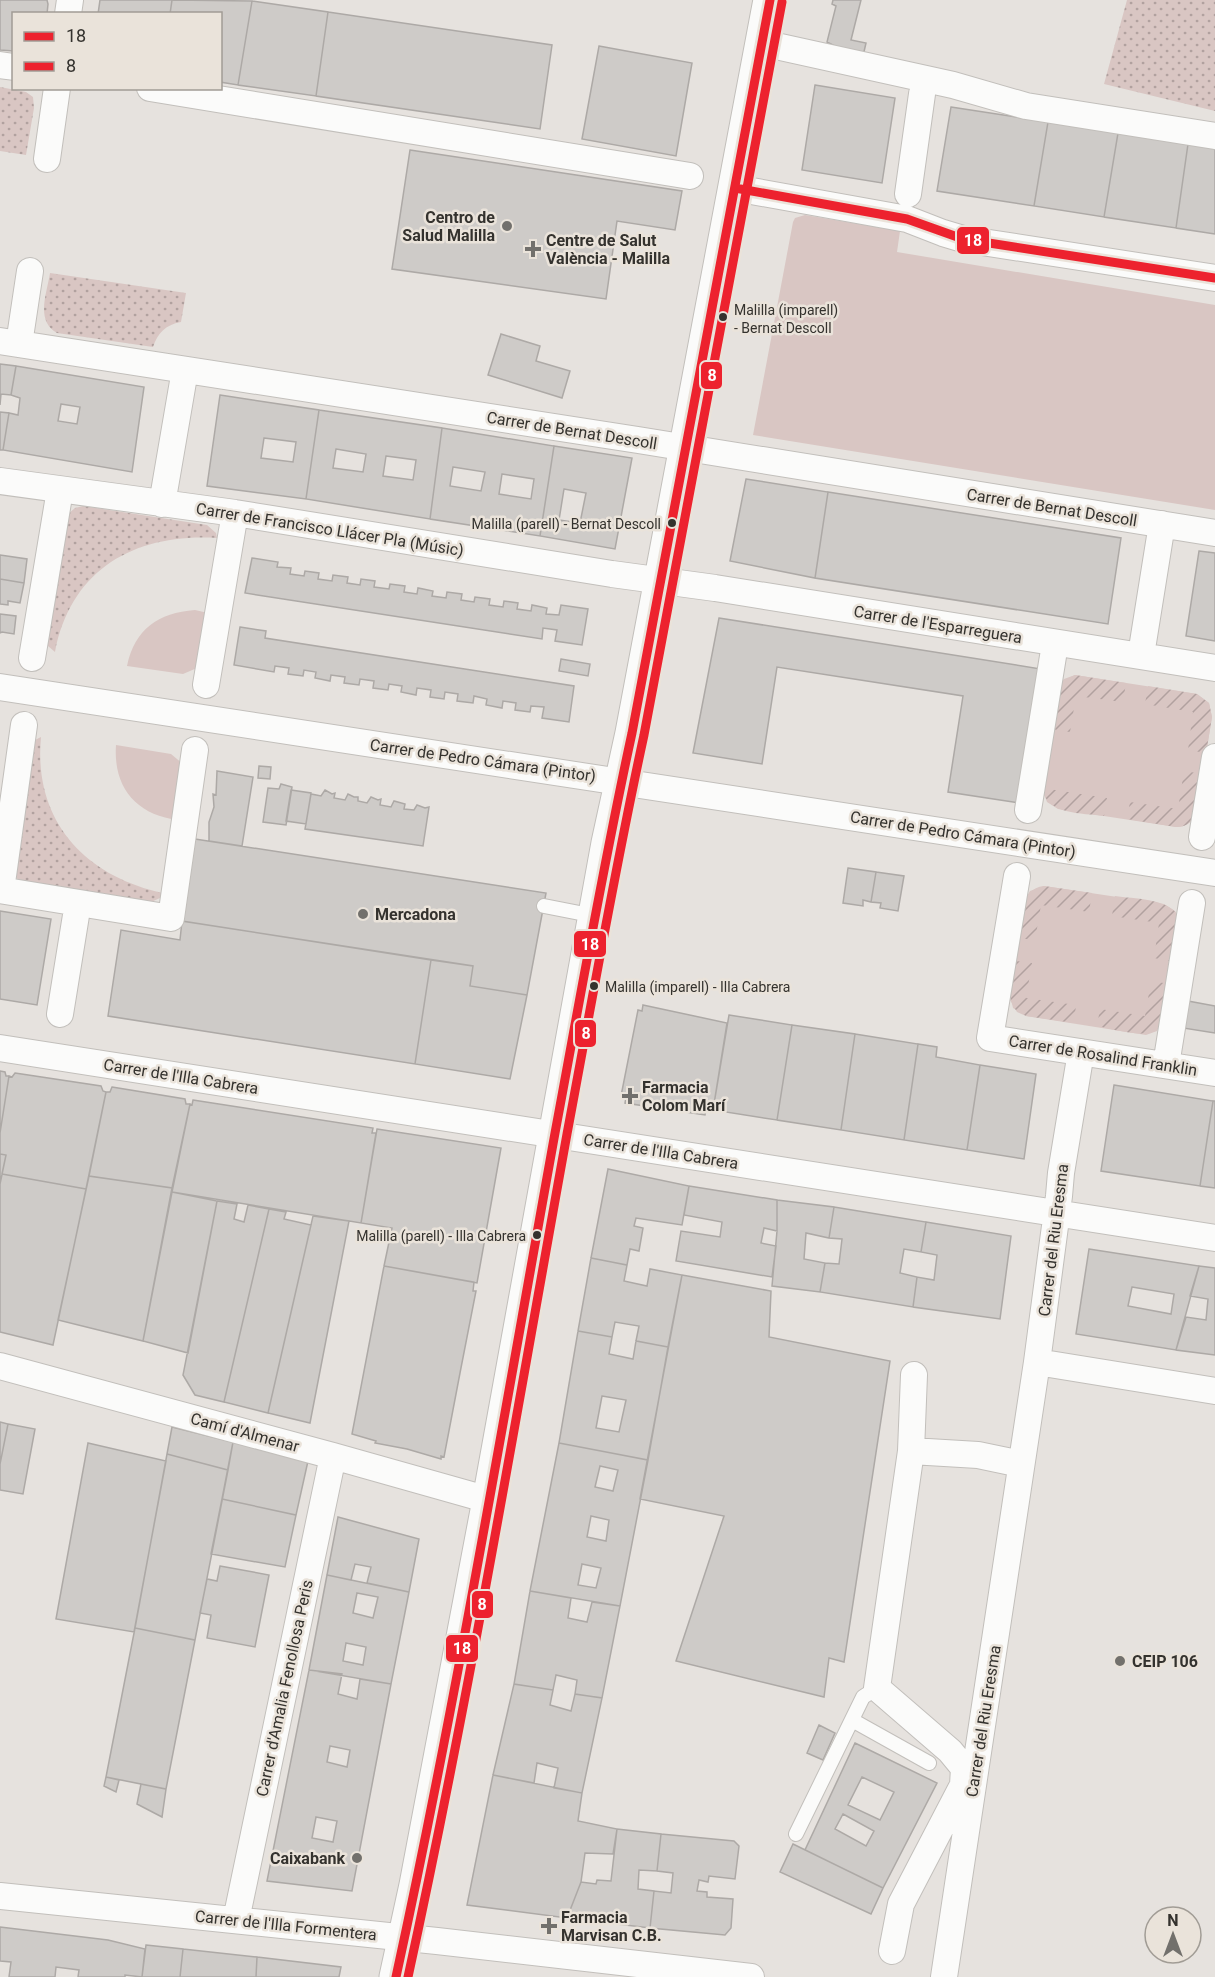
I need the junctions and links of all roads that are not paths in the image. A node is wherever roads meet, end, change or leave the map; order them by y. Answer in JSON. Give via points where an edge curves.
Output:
{"nodes":[{"id":1,"x":770,"y":0,"type":"edge"},
{"id":2,"x":762,"y":43,"type":"junction"},
{"id":3,"x":920,"y":86,"type":"junction"},
{"id":4,"x":57,"y":90,"type":"edge"},
{"id":5,"x":162,"y":90,"type":"edge"},
{"id":6,"x":1215,"y":136,"type":"edge"},
{"id":7,"x":47,"y":159,"type":"dead end"},
{"id":8,"x":690,"y":176,"type":"dead end"},
{"id":9,"x":735,"y":188,"type":"junction"},
{"id":10,"x":908,"y":194,"type":"dead end"},
{"id":11,"x":30,"y":271,"type":"dead end"},
{"id":12,"x":1215,"y":278,"type":"edge"},
{"id":13,"x":9,"y":343,"type":"edge"},
{"id":14,"x":185,"y":370,"type":"junction"},
{"id":15,"x":686,"y":448,"type":"junction"},
{"id":16,"x":0,"y":481,"type":"edge"},
{"id":17,"x":60,"y":490,"type":"junction"},
{"id":18,"x":162,"y":504,"type":"junction"},
{"id":19,"x":235,"y":513,"type":"junction"},
{"id":20,"x":1162,"y":524,"type":"junction"},
{"id":21,"x":1215,"y":533,"type":"edge"},
{"id":22,"x":660,"y":580,"type":"junction"},
{"id":23,"x":1055,"y":644,"type":"junction"},
{"id":24,"x":1141,"y":656,"type":"junction"},
{"id":25,"x":32,"y":658,"type":"dead end"},
{"id":26,"x":1215,"y":668,"type":"edge"},
{"id":27,"x":206,"y":685,"type":"dead end"},
{"id":28,"x":0,"y":687,"type":"edge"},
{"id":29,"x":24,"y":725,"type":"dead end"},
{"id":30,"x":195,"y":750,"type":"dead end"},
{"id":31,"x":1215,"y":757,"type":"edge"},
{"id":32,"x":621,"y":781,"type":"junction"},
{"id":33,"x":1028,"y":810,"type":"dead end"},
{"id":34,"x":1202,"y":837,"type":"dead end"},
{"id":35,"x":1215,"y":873,"type":"edge"},
{"id":36,"x":1017,"y":876,"type":"dead end"},
{"id":37,"x":1,"y":890,"type":"edge"},
{"id":38,"x":78,"y":903,"type":"junction"},
{"id":39,"x":1192,"y":903,"type":"dead end"},
{"id":40,"x":544,"y":906,"type":"dead end"},
{"id":41,"x":595,"y":916,"type":"junction"},
{"id":42,"x":60,"y":1014,"type":"dead end"},
{"id":43,"x":0,"y":1030,"type":"edge"},
{"id":44,"x":0,"y":1048,"type":"edge"},
{"id":45,"x":1081,"y":1052,"type":"junction"},
{"id":46,"x":1166,"y":1065,"type":"junction"},
{"id":47,"x":1215,"y":1073,"type":"edge"},
{"id":48,"x":556,"y":1126,"type":"junction"},
{"id":49,"x":1058,"y":1205,"type":"junction"},
{"id":50,"x":1215,"y":1221,"type":"edge"},
{"id":51,"x":1215,"y":1238,"type":"edge"},
{"id":52,"x":1037,"y":1362,"type":"junction"},
{"id":53,"x":0,"y":1366,"type":"edge"},
{"id":54,"x":914,"y":1374,"type":"dead end"},
{"id":55,"x":1215,"y":1391,"type":"edge"},
{"id":56,"x":911,"y":1451,"type":"junction"},
{"id":57,"x":333,"y":1456,"type":"junction"},
{"id":58,"x":1022,"y":1464,"type":"junction"},
{"id":59,"x":489,"y":1500,"type":"junction"},
{"id":60,"x":877,"y":1688,"type":"junction"},
{"id":61,"x":852,"y":1720,"type":"junction"},
{"id":62,"x":929,"y":1763,"type":"dead end"},
{"id":63,"x":796,"y":1834,"type":"dead end"},
{"id":64,"x":0,"y":1896,"type":"edge"},
{"id":65,"x":236,"y":1920,"type":"junction"},
{"id":66,"x":404,"y":1938,"type":"junction"},
{"id":67,"x":892,"y":1952,"type":"dead end"},
{"id":68,"x":396,"y":1977,"type":"edge"},
{"id":69,"x":751,"y":1977,"type":"edge"},
{"id":70,"x":944,"y":1977,"type":"edge"}],
"edges":[{"from":1,"to":2,"type":"street"},
{"from":2,"to":3,"type":"street"},
{"from":2,"to":9,"type":"street"},
{"from":3,"to":6,"type":"street","via":[[953,85],[1026,106]]},
{"from":3,"to":10,"type":"street"},
{"from":4,"to":7,"type":"street"},
{"from":5,"to":8,"type":"street"},
{"from":9,"to":12,"type":"street","via":[[907,219],[963,239]]},
{"from":9,"to":15,"type":"street"},
{"from":11,"to":13,"type":"street"},
{"from":13,"to":14,"type":"street","name":"Carrer de Bernat Descoll"},
{"from":14,"to":15,"type":"street","name":"Carrer de Bernat Descoll"},
{"from":14,"to":18,"type":"street"},
{"from":15,"to":20,"type":"street","name":"Carrer de Bernat Descoll"},
{"from":15,"to":22,"type":"street"},
{"from":16,"to":17,"type":"street","name":"Carrer de Francisco Llácer Pla (Músic)"},
{"from":17,"to":18,"type":"street","name":"Carrer de Francisco Llácer Pla (Músic)"},
{"from":17,"to":25,"type":"street"},
{"from":18,"to":19,"type":"street","name":"Carrer de Francisco Llácer Pla (Músic)"},
{"from":19,"to":22,"type":"street","name":"Carrer de Francisco Llácer Pla (Músic)"},
{"from":19,"to":27,"type":"street"},
{"from":20,"to":21,"type":"street","name":"Carrer de Bernat Descoll"},
{"from":20,"to":24,"type":"street"},
{"from":22,"to":23,"type":"street","name":"Carrer de l'Esparreguera"},
{"from":22,"to":32,"type":"street"},
{"from":23,"to":24,"type":"street","name":"Carrer de l'Esparreguera"},
{"from":23,"to":33,"type":"street"},
{"from":24,"to":26,"type":"street","name":"Carrer de l'Esparreguera"},
{"from":28,"to":32,"type":"street","name":"Carrer de Pedro Cámara (Pintor)"},
{"from":29,"to":37,"type":"street"},
{"from":30,"to":38,"type":"street","via":[[171,918]]},
{"from":31,"to":34,"type":"street"},
{"from":32,"to":35,"type":"street","name":"Carrer de Pedro Cámara (Pintor)"},
{"from":32,"to":41,"type":"street"},
{"from":36,"to":45,"type":"street","name":"Carrer de Rosalind Franklin","via":[[990,1038]]},
{"from":37,"to":38,"type":"street"},
{"from":38,"to":42,"type":"street"},
{"from":39,"to":46,"type":"street"},
{"from":40,"to":41,"type":"lane"},
{"from":41,"to":48,"type":"street"},
{"from":43,"to":48,"type":"street","name":"Carrer de l'Illa Cabrera"},
{"from":44,"to":48,"type":"street","name":"Carrer de l'Illa Cabrera"},
{"from":45,"to":46,"type":"street","name":"Carrer de Rosalind Franklin"},
{"from":45,"to":49,"type":"street","name":"Carrer del Riu Eresma"},
{"from":46,"to":47,"type":"street","name":"Carrer de Rosalind Franklin"},
{"from":48,"to":49,"type":"street","name":"Carrer de l'Illa Cabrera"},
{"from":48,"to":59,"type":"street"},
{"from":49,"to":50,"type":"street","name":"Carrer de l'Illa Cabrera"},
{"from":49,"to":51,"type":"street","name":"Carrer de l'Illa Cabrera"},
{"from":49,"to":52,"type":"street","name":"Carrer del Riu Eresma"},
{"from":52,"to":55,"type":"street"},
{"from":52,"to":58,"type":"street","name":"Carrer del Riu Eresma"},
{"from":53,"to":57,"type":"street","name":"Camí d'Almenar"},
{"from":54,"to":56,"type":"street"},
{"from":56,"to":58,"type":"street","via":[[978,1455]]},
{"from":56,"to":60,"type":"street"},
{"from":57,"to":59,"type":"street","name":"Camí d'Almenar"},
{"from":57,"to":65,"type":"street","name":"Carrer d'Amalia Fenollosa Peris"},
{"from":58,"to":70,"type":"street","name":"Carrer del Riu Eresma"},
{"from":59,"to":66,"type":"street"},
{"from":60,"to":61,"type":"lane","via":[[863,1696]]},
{"from":60,"to":67,"type":"street","name":"Carrer del Riu Eresma","via":[[950,1751],[964,1768],[963,1785],[900,1904]]},
{"from":61,"to":62,"type":"lane"},
{"from":61,"to":63,"type":"lane"},
{"from":64,"to":65,"type":"street","name":"Carrer de l'Illa Formentera"},
{"from":65,"to":66,"type":"street","name":"Carrer de l'Illa Formentera"},
{"from":66,"to":68,"type":"street"},
{"from":66,"to":69,"type":"street","name":"Carrer de l'Illa Formentera"}]}
